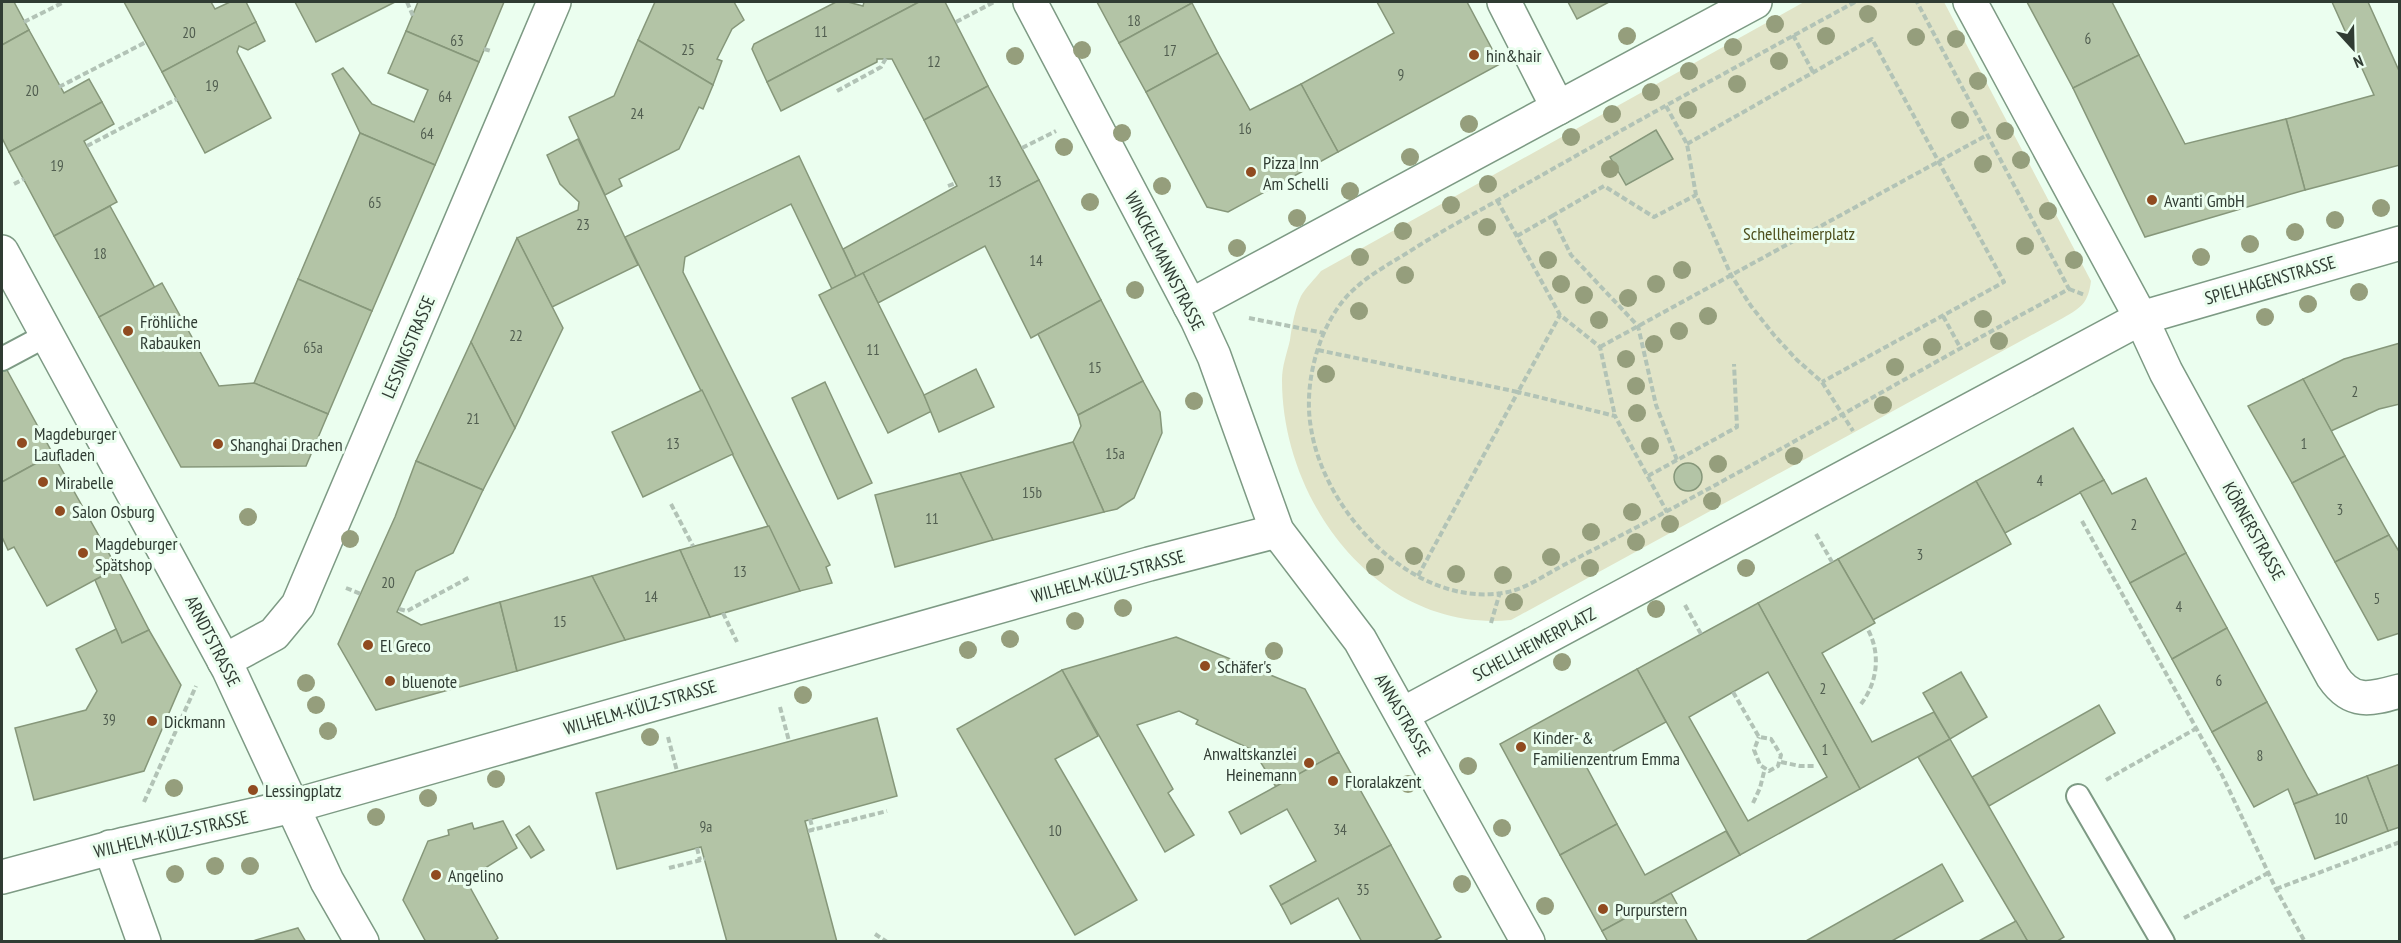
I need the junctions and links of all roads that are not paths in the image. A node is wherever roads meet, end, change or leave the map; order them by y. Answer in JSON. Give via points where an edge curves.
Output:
{"nodes":[{"id":1,"x":554,"y":2,"type":"edge"},
{"id":2,"x":1030,"y":2,"type":"edge"},
{"id":3,"x":1504,"y":2,"type":"edge"},
{"id":4,"x":1755,"y":2,"type":"edge"},
{"id":5,"x":1970,"y":2,"type":"edge"},
{"id":6,"x":1558,"y":108,"type":"junction"},
{"id":7,"x":2400,"y":243,"type":"edge"},
{"id":8,"x":2,"y":252,"type":"edge"},
{"id":9,"x":1190,"y":306,"type":"junction"},
{"id":10,"x":2140,"y":318,"type":"junction"},
{"id":11,"x":47,"y":335,"type":"junction"},
{"id":12,"x":2,"y":359,"type":"edge"},
{"id":13,"x":1277,"y":531,"type":"junction"},
{"id":14,"x":219,"y":653,"type":"junction"},
{"id":15,"x":2400,"y":691,"type":"edge"},
{"id":16,"x":1403,"y":714,"type":"junction"},
{"id":17,"x":2078,"y":796,"type":"road end"},
{"id":18,"x":293,"y":806,"type":"junction"},
{"id":19,"x":117,"y":846,"type":"junction"},
{"id":20,"x":2,"y":877,"type":"edge"},
{"id":21,"x":2160,"y":937,"type":"edge"},
{"id":22,"x":144,"y":942,"type":"edge"},
{"id":23,"x":362,"y":942,"type":"edge"},
{"id":24,"x":1528,"y":942,"type":"edge"}],
"edges":[{"from":1,"to":14,"type":"street","name":"LESSINGSTRASSE","via":[[298,605],[274,634]]},
{"from":2,"to":9,"type":"street","name":"WINCKELMANNSTRASSE"},
{"from":3,"to":6,"type":"street"},
{"from":4,"to":6,"type":"street"},
{"from":5,"to":10,"type":"street"},
{"from":6,"to":9,"type":"street"},
{"from":7,"to":10,"type":"street","name":"SPIELHAGENSTRASSE"},
{"from":8,"to":11,"type":"street","name":"ARNDTSTRASSE"},
{"from":9,"to":13,"type":"street","name":"WINCKELMANNSTRASSE","via":[[1214,356]]},
{"from":10,"to":15,"type":"street","name":"KÖRNERSTRASSE","via":[[2337,682],[2346,692],[2362,698]]},
{"from":10,"to":16,"type":"street","name":"SCHELLHEIMERPLATZ"},
{"from":11,"to":12,"type":"lane"},
{"from":11,"to":14,"type":"street","name":"ARNDTSTRASSE"},
{"from":13,"to":16,"type":"street","name":"ANNASTRASSE","via":[[1360,640]]},
{"from":13,"to":18,"type":"street","name":"WILHELM-KÜLZ-STRASSE","via":[[1126,570]]},
{"from":14,"to":18,"type":"street","name":"ARNDTSTRASSE"},
{"from":16,"to":24,"type":"street","name":"ANNASTRASSE"},
{"from":17,"to":21,"type":"lane"},
{"from":18,"to":19,"type":"street","name":"WILHELM-KÜLZ-STRASSE"},
{"from":18,"to":23,"type":"street","name":"ARNDTSTRASSE","via":[[327,881]]},
{"from":19,"to":20,"type":"street","name":"WILHELM-KÜLZ-STRASSE"},
{"from":19,"to":22,"type":"street"}]}
